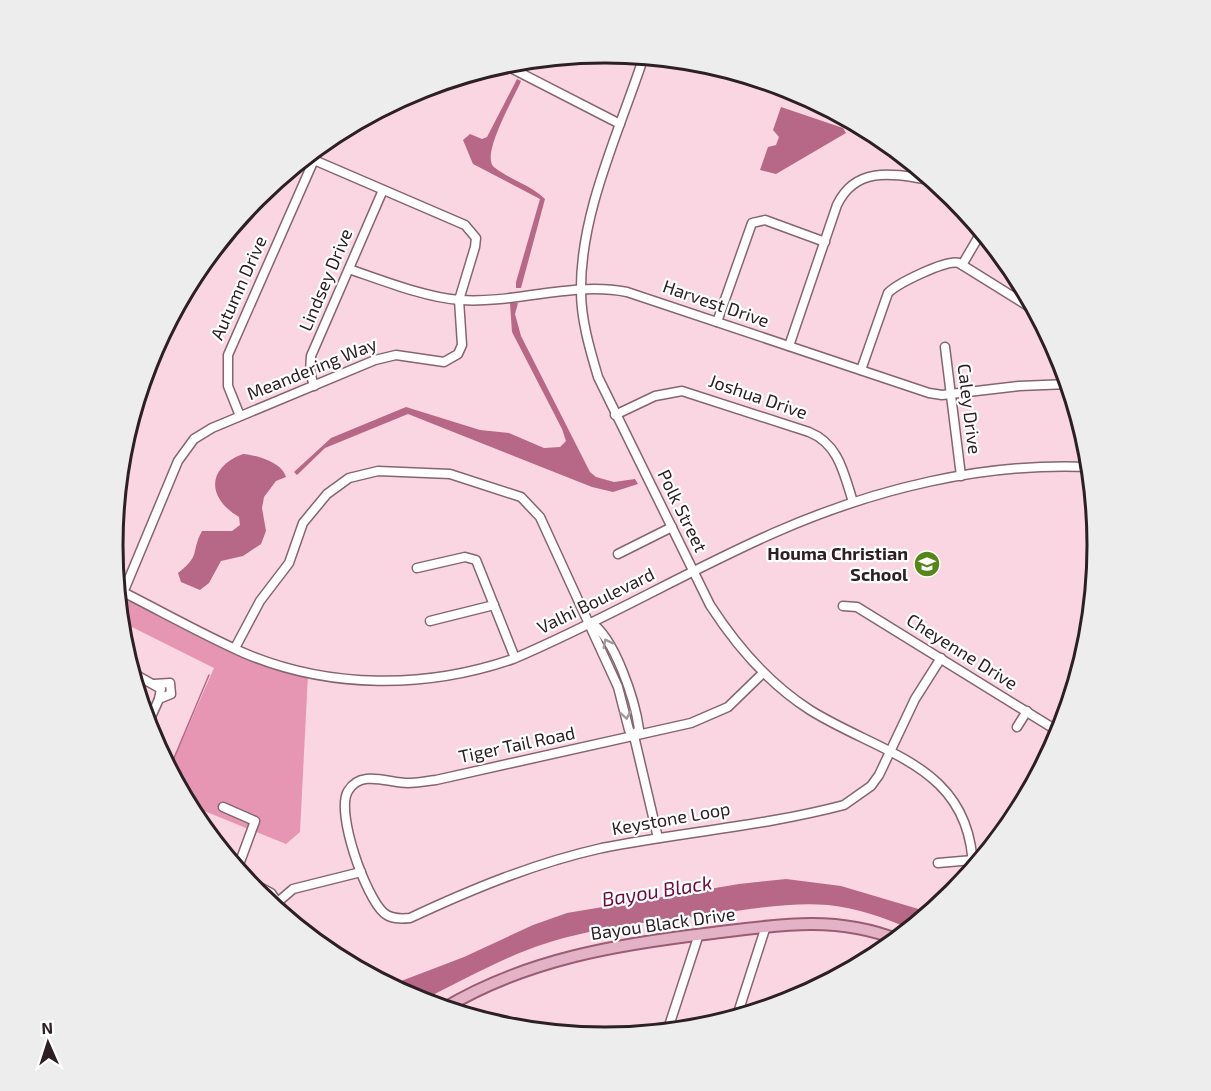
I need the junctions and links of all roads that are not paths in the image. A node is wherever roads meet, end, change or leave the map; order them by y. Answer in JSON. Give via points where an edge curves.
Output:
{"nodes":[{"id":1,"x":641,"y":64,"type":"edge"},
{"id":2,"x":517,"y":71,"type":"edge"},
{"id":3,"x":620,"y":124,"type":"junction"},
{"id":4,"x":315,"y":161,"type":"edge"},
{"id":5,"x":313,"y":162,"type":"edge"},
{"id":6,"x":919,"y":179,"type":"edge"},
{"id":7,"x":383,"y":190,"type":"junction"},
{"id":8,"x":977,"y":239,"type":"edge"},
{"id":9,"x":825,"y":242,"type":"junction"},
{"id":10,"x":962,"y":265,"type":"junction"},
{"id":11,"x":349,"y":269,"type":"junction"},
{"id":12,"x":581,"y":291,"type":"junction"},
{"id":13,"x":459,"y":300,"type":"junction"},
{"id":14,"x":1021,"y":301,"type":"edge"},
{"id":15,"x":717,"y":322,"type":"junction"},
{"id":16,"x":789,"y":346,"type":"junction"},
{"id":17,"x":945,"y":346,"type":"dead end"},
{"id":18,"x":861,"y":370,"type":"junction"},
{"id":19,"x":1060,"y":384,"type":"edge"},
{"id":20,"x":314,"y":386,"type":"junction"},
{"id":21,"x":951,"y":393,"type":"junction"},
{"id":22,"x":240,"y":416,"type":"junction"},
{"id":23,"x":615,"y":416,"type":"junction"},
{"id":24,"x":1082,"y":467,"type":"edge"},
{"id":25,"x":961,"y":476,"type":"junction"},
{"id":26,"x":853,"y":502,"type":"junction"},
{"id":27,"x":672,"y":527,"type":"junction"},
{"id":28,"x":618,"y":554,"type":"dead end"},
{"id":29,"x":417,"y":568,"type":"dead end"},
{"id":30,"x":694,"y":572,"type":"junction"},
{"id":31,"x":124,"y":581,"type":"edge"},
{"id":32,"x":126,"y":594,"type":"edge"},
{"id":33,"x":494,"y":605,"type":"junction"},
{"id":34,"x":843,"y":606,"type":"dead end"},
{"id":35,"x":430,"y":621,"type":"dead end"},
{"id":36,"x":590,"y":622,"type":"junction"},
{"id":37,"x":235,"y":648,"type":"junction"},
{"id":38,"x":514,"y":658,"type":"junction"},
{"id":39,"x":941,"y":658,"type":"junction"},
{"id":40,"x":763,"y":673,"type":"junction"},
{"id":41,"x":141,"y":677,"type":"edge"},
{"id":42,"x":1027,"y":711,"type":"junction"},
{"id":43,"x":153,"y":712,"type":"edge"},
{"id":44,"x":1052,"y":727,"type":"edge"},
{"id":45,"x":1017,"y":728,"type":"dead end"},
{"id":46,"x":634,"y":736,"type":"junction"},
{"id":47,"x":891,"y":751,"type":"junction"},
{"id":48,"x":223,"y":807,"type":"dead end"},
{"id":49,"x":658,"y":838,"type":"junction"},
{"id":50,"x":973,"y":858,"type":"edge"},
{"id":51,"x":971,"y":860,"type":"edge"},
{"id":52,"x":240,"y":861,"type":"edge"},
{"id":53,"x":938,"y":863,"type":"dead end"},
{"id":54,"x":361,"y":872,"type":"junction"},
{"id":55,"x":279,"y":901,"type":"edge"},
{"id":56,"x":766,"y":926,"type":"junction"},
{"id":57,"x":699,"y":934,"type":"junction"},
{"id":58,"x":888,"y":936,"type":"edge"},
{"id":59,"x":454,"y":1003,"type":"edge"},
{"id":60,"x":739,"y":1009,"type":"edge"},
{"id":61,"x":671,"y":1024,"type":"edge"}],
"edges":[{"from":1,"to":3,"type":"street","name":"Polk Street"},
{"from":2,"to":3,"type":"street"},
{"from":3,"to":12,"type":"street","name":"Polk Street","via":[[595,201]]},
{"from":4,"to":7,"type":"street","name":"Meandering Way"},
{"from":5,"to":22,"type":"street","name":"Autumn Drive","via":[[228,355],[228,386]]},
{"from":6,"to":9,"type":"street","via":[[886,173],[862,178],[840,199]]},
{"from":7,"to":11,"type":"street","name":"Lindsey Drive"},
{"from":7,"to":13,"type":"street","name":"Meandering Way","via":[[472,231],[476,247]]},
{"from":8,"to":10,"type":"street"},
{"from":9,"to":15,"type":"street","via":[[765,220],[752,223]]},
{"from":9,"to":16,"type":"street"},
{"from":10,"to":14,"type":"street"},
{"from":10,"to":18,"type":"street","via":[[948,262],[888,293]]},
{"from":11,"to":13,"type":"street","name":"Harvest Drive"},
{"from":11,"to":20,"type":"street","name":"Lindsey Drive","via":[[311,356]]},
{"from":12,"to":13,"type":"street","name":"Harvest Drive"},
{"from":12,"to":15,"type":"street","name":"Harvest Drive","via":[[627,292]]},
{"from":12,"to":23,"type":"street","name":"Polk Street","via":[[592,356]]},
{"from":13,"to":20,"type":"street","name":"Meandering Way","via":[[462,345],[454,359],[438,362],[396,355]]},
{"from":15,"to":16,"type":"street","name":"Harvest Drive"},
{"from":16,"to":18,"type":"street","name":"Harvest Drive"},
{"from":17,"to":21,"type":"street","name":"Caley Drive"},
{"from":18,"to":21,"type":"street","name":"Harvest Drive","via":[[929,393]]},
{"from":19,"to":21,"type":"street","name":"Harvest Drive"},
{"from":20,"to":22,"type":"street","name":"Meandering Way"},
{"from":21,"to":25,"type":"street","name":"Caley Drive"},
{"from":22,"to":31,"type":"street","name":"Meandering Way","via":[[204,432],[183,452]]},
{"from":23,"to":26,"type":"street","name":"Joshua Drive","via":[[655,396],[682,391],[809,432],[826,441],[834,451]]},
{"from":23,"to":27,"type":"street","name":"Polk Street"},
{"from":24,"to":25,"type":"street","name":"Valhi Boulevard","via":[[1029,468]]},
{"from":25,"to":26,"type":"street","name":"Valhi Boulevard"},
{"from":26,"to":30,"type":"street","name":"Valhi Boulevard","via":[[775,532]]},
{"from":27,"to":28,"type":"street"},
{"from":27,"to":30,"type":"street","name":"Polk Street"},
{"from":29,"to":33,"type":"street","via":[[471,557],[480,565]]},
{"from":30,"to":36,"type":"street","name":"Valhi Boulevard"},
{"from":30,"to":40,"type":"street","name":"Polk Street","via":[[728,633]]},
{"from":32,"to":37,"type":"street","name":"Valhi Boulevard"},
{"from":33,"to":35,"type":"street"},
{"from":33,"to":38,"type":"street"},
{"from":34,"to":39,"type":"street","name":"Cheyenne Drive","via":[[857,607]]},
{"from":36,"to":37,"type":"street","via":[[540,517],[521,497],[450,474],[378,471],[349,478],[310,513],[289,563],[260,601]]},
{"from":36,"to":38,"type":"street","name":"Valhi Boulevard"},
{"from":36,"to":46,"type":"street","via":[[600,628],[620,679],[639,729]]},
{"from":37,"to":38,"type":"street","name":"Valhi Boulevard","via":[[308,673],[385,681],[455,675]]},
{"from":39,"to":42,"type":"street","name":"Cheyenne Drive"},
{"from":39,"to":47,"type":"street","name":"Keystone Loop","via":[[915,699]]},
{"from":40,"to":46,"type":"street","name":"Tiger Tail Road","via":[[738,700],[709,717]]},
{"from":40,"to":47,"type":"street","name":"Polk Street","via":[[809,710]]},
{"from":41,"to":43,"type":"street","via":[[161,689]]},
{"from":42,"to":44,"type":"street","name":"Cheyenne Drive"},
{"from":42,"to":45,"type":"street"},
{"from":46,"to":49,"type":"street"},
{"from":46,"to":54,"type":"street","name":"Tiger Tail Road","via":[[426,782],[361,780],[348,790],[344,807]]},
{"from":47,"to":49,"type":"street","name":"Keystone Loop","via":[[871,786],[844,805]]},
{"from":47,"to":50,"type":"street","name":"Polk Street","via":[[920,766],[947,792],[967,828]]},
{"from":48,"to":52,"type":"street","via":[[255,821]]},
{"from":49,"to":54,"type":"street","name":"Keystone Loop","via":[[532,867],[401,919],[380,909]]},
{"from":51,"to":53,"type":"street"},
{"from":54,"to":55,"type":"street","via":[[293,889]]},
{"from":56,"to":57,"type":"main road","name":"Bayou Black Drive"},
{"from":56,"to":58,"type":"main road","name":"Bayou Black Drive","via":[[831,924]]},
{"from":56,"to":60,"type":"street"},
{"from":57,"to":59,"type":"main road","name":"Bayou Black Drive","via":[[558,958],[502,978]]},
{"from":57,"to":61,"type":"street"}]}
